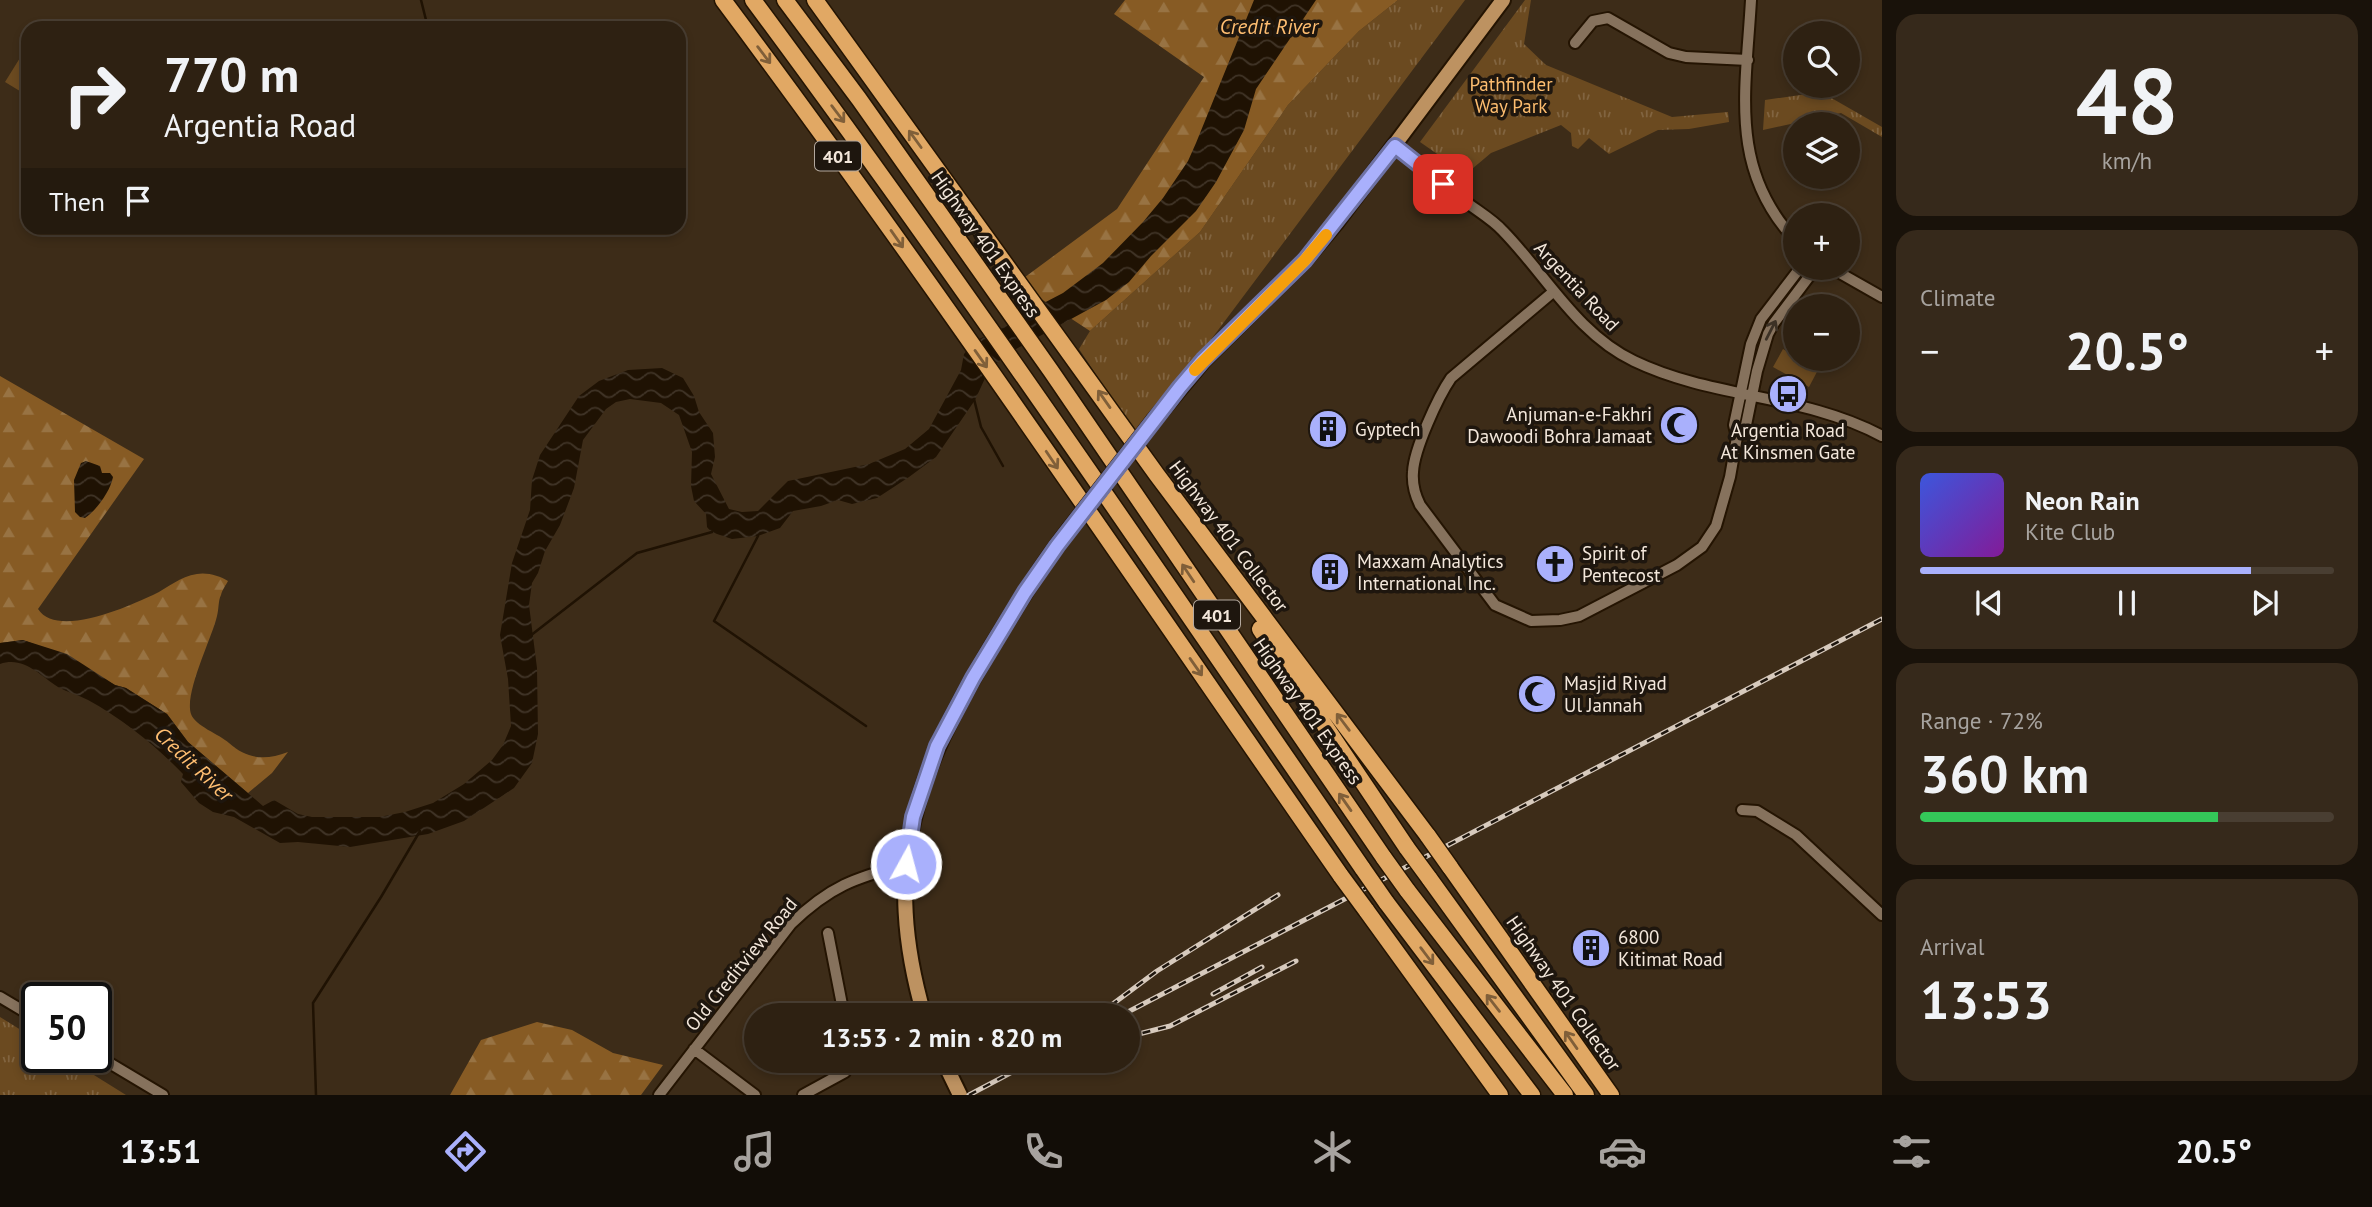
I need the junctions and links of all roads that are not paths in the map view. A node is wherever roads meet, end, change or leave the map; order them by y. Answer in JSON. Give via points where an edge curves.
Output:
{"nodes":[{"id":1,"x":723,"y":0,"type":"edge"},
{"id":2,"x":753,"y":0,"type":"edge"},
{"id":3,"x":785,"y":0,"type":"edge"},
{"id":4,"x":815,"y":0,"type":"edge"},
{"id":5,"x":1503,"y":0,"type":"edge"},
{"id":6,"x":1751,"y":0,"type":"edge"},
{"id":7,"x":1576,"y":43,"type":"dead end"},
{"id":8,"x":1748,"y":60,"type":"junction"},
{"id":9,"x":1395,"y":146,"type":"junction"},
{"id":10,"x":1783,"y":224,"type":"edge"},
{"id":11,"x":1791,"y":280,"type":"edge"},
{"id":12,"x":1806,"y":280,"type":"edge"},
{"id":13,"x":1852,"y":280,"type":"edge"},
{"id":14,"x":1553,"y":292,"type":"junction"},
{"id":15,"x":1882,"y":297,"type":"edge"},
{"id":16,"x":1740,"y":393,"type":"junction"},
{"id":17,"x":1753,"y":396,"type":"junction"},
{"id":18,"x":1882,"y":436,"type":"edge"},
{"id":19,"x":1737,"y":437,"type":"junction"},
{"id":20,"x":1157,"y":475,"type":"junction"},
{"id":21,"x":1742,"y":810,"type":"dead end"},
{"id":22,"x":906,"y":864,"type":"junction"},
{"id":23,"x":1882,"y":915,"type":"edge"},
{"id":24,"x":828,"y":933,"type":"dead end"},
{"id":25,"x":0,"y":997,"type":"edge"},
{"id":26,"x":842,"y":1003,"type":"edge"},
{"id":27,"x":920,"y":1003,"type":"edge"},
{"id":28,"x":21,"y":1009,"type":"edge"},
{"id":29,"x":694,"y":1049,"type":"junction"},
{"id":30,"x":112,"y":1065,"type":"edge"},
{"id":31,"x":843,"y":1073,"type":"edge"},
{"id":32,"x":949,"y":1073,"type":"edge"},
{"id":33,"x":163,"y":1095,"type":"edge"},
{"id":34,"x":659,"y":1095,"type":"edge"},
{"id":35,"x":755,"y":1095,"type":"edge"},
{"id":36,"x":803,"y":1095,"type":"edge"},
{"id":37,"x":960,"y":1095,"type":"edge"},
{"id":38,"x":1500,"y":1095,"type":"edge"},
{"id":39,"x":1532,"y":1095,"type":"edge"},
{"id":40,"x":1565,"y":1095,"type":"edge"},
{"id":41,"x":1586,"y":1095,"type":"edge"},
{"id":42,"x":1612,"y":1095,"type":"edge"}],
"edges":[{"from":1,"to":38,"type":"highway","number":"401","one_way":true,"bridge":true,"via":[[807,112],[1341,876]]},
{"from":2,"to":39,"type":"highway","number":"401","one_way":true,"bridge":true,"via":[[1031,385],[1363,869]]},
{"from":40,"to":3,"type":"highway","name":"Highway 401 Express","number":"401","one_way":true,"bridge":true,"via":[[1384,858],[1051,372]]},
{"from":20,"to":4,"type":"highway","name":"Highway 401 Collector","number":"401","one_way":true},
{"from":5,"to":9,"type":"main road"},
{"from":6,"to":8,"type":"street"},
{"from":7,"to":8,"type":"street","via":[[1593,21],[1608,18],[1669,54]]},
{"from":8,"to":10,"type":"street","via":[[1745,128],[1752,169]]},
{"from":9,"to":14,"type":"street","name":"Argentia Road","via":[[1503,230]]},
{"from":9,"to":22,"type":"main road","bridge":true,"via":[[1305,260],[1203,360],[1025,592],[937,746],[913,817]]},
{"from":11,"to":16,"type":"street","via":[[1761,319]]},
{"from":17,"to":12,"type":"street","one_way":true,"via":[[1768,334]]},
{"from":13,"to":15,"type":"street"},
{"from":14,"to":16,"type":"street","name":"Argentia Road","via":[[1605,343],[1632,360],[1668,376]]},
{"from":14,"to":19,"type":"street","via":[[1451,379],[1413,467],[1420,505],[1495,605],[1531,621],[1579,616],[1677,565],[1702,547],[1716,526]]},
{"from":16,"to":17,"type":"street","name":"Argentia Road"},
{"from":16,"to":19,"type":"street","via":[[1734,425]]},
{"from":17,"to":18,"type":"street","name":"Argentia Road","via":[[1806,406]]},
{"from":17,"to":19,"type":"street","via":[[1745,430]]},
{"from":20,"to":41,"type":"highway","bridge":true,"via":[[1408,848]]},
{"from":42,"to":20,"type":"highway","name":"Highway 401 Collector","number":"401","one_way":true,"bridge":true,"via":[[1428,836]]},
{"from":21,"to":23,"type":"street","via":[[1757,811],[1796,835]]},
{"from":22,"to":27,"type":"main road","via":[[908,951]]},
{"from":22,"to":29,"type":"street","name":"Old Creditview Road","via":[[853,880],[811,904]]},
{"from":24,"to":26,"type":"street"},
{"from":25,"to":28,"type":"street"},
{"from":29,"to":34,"type":"street","name":"Old Creditview Road"},
{"from":29,"to":35,"type":"street"},
{"from":30,"to":33,"type":"street"},
{"from":31,"to":36,"type":"street"},
{"from":32,"to":37,"type":"main road"}]}
